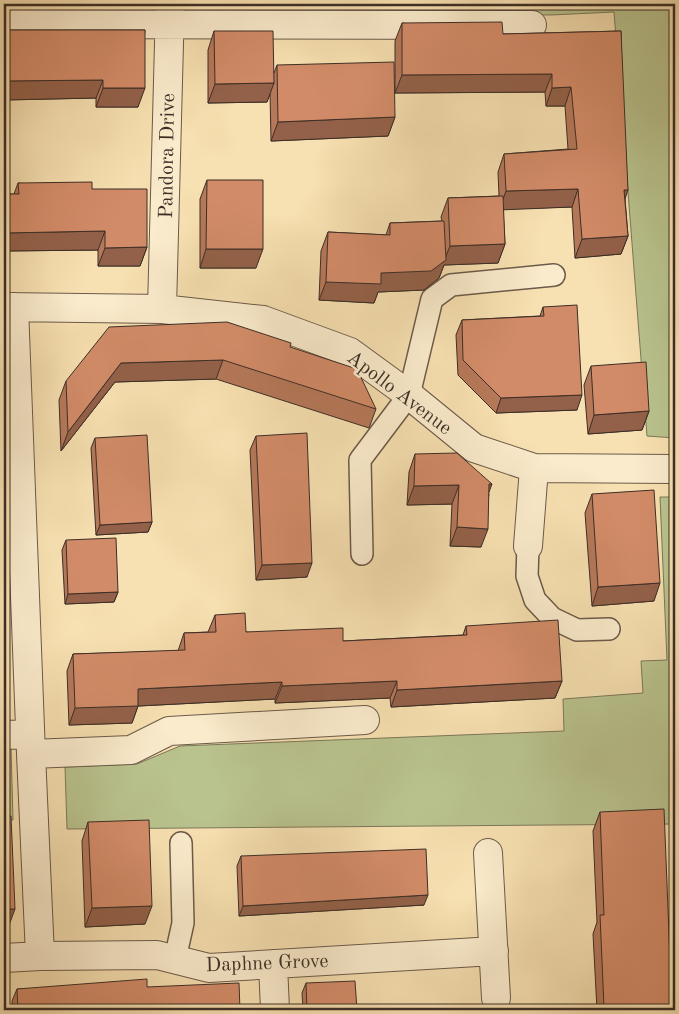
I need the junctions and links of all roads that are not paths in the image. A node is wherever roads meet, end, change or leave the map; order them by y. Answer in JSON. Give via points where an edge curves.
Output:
{"nodes":[{"id":1,"x":169,"y":13,"type":"edge"},
{"id":2,"x":4,"y":24,"type":"edge"},
{"id":3,"x":532,"y":25,"type":"dead end"},
{"id":4,"x":554,"y":275,"type":"dead end"},
{"id":5,"x":9,"y":307,"type":"edge"},
{"id":6,"x":162,"y":309,"type":"junction"},
{"id":7,"x":409,"y":394,"type":"junction"},
{"id":8,"x":534,"y":468,"type":"junction"},
{"id":9,"x":675,"y":469,"type":"edge"},
{"id":10,"x":528,"y":546,"type":"joint"},
{"id":11,"x":14,"y":548,"type":"edge"},
{"id":12,"x":362,"y":554,"type":"dead end"},
{"id":13,"x":609,"y":629,"type":"dead end"},
{"id":14,"x":365,"y":720,"type":"dead end"},
{"id":15,"x":22,"y":741,"type":"edge"},
{"id":16,"x":181,"y":843,"type":"dead end"},
{"id":17,"x":488,"y":853,"type":"dead end"},
{"id":18,"x":494,"y":951,"type":"junction"},
{"id":19,"x":40,"y":956,"type":"junction"},
{"id":20,"x":4,"y":958,"type":"edge"},
{"id":21,"x":175,"y":959,"type":"junction"},
{"id":22,"x":274,"y":964,"type":"junction"},
{"id":23,"x":496,"y":998,"type":"dead end"},
{"id":24,"x":275,"y":1010,"type":"edge"}],
"edges":[{"from":1,"to":2,"type":"street"},
{"from":1,"to":3,"type":"street"},
{"from":1,"to":6,"type":"street","name":"Pandora Drive"},
{"from":4,"to":7,"type":"lane","via":[[451,285],[432,299]]},
{"from":5,"to":6,"type":"street","name":"Apollo Avenue"},
{"from":5,"to":11,"type":"street"},
{"from":6,"to":7,"type":"street","name":"Apollo Avenue","via":[[263,320],[350,352]]},
{"from":7,"to":8,"type":"street","name":"Apollo Avenue","via":[[474,448]]},
{"from":7,"to":12,"type":"lane","via":[[360,460]]},
{"from":8,"to":9,"type":"street","name":"Apollo Avenue"},
{"from":8,"to":10,"type":"street"},
{"from":10,"to":13,"type":"lane","via":[[527,576],[535,600],[552,618],[577,630]]},
{"from":11,"to":15,"type":"street"},
{"from":14,"to":15,"type":"street","via":[[169,731],[131,750]]},
{"from":15,"to":19,"type":"street"},
{"from":16,"to":21,"type":"lane","via":[[183,923]]},
{"from":17,"to":18,"type":"street"},
{"from":18,"to":22,"type":"street","name":"Daphne Grove"},
{"from":18,"to":23,"type":"street"},
{"from":19,"to":20,"type":"street","name":"Daphne Grove"},
{"from":19,"to":21,"type":"street","name":"Daphne Grove","via":[[157,955]]},
{"from":21,"to":22,"type":"street","name":"Daphne Grove","via":[[209,968]]},
{"from":22,"to":24,"type":"street"}]}
